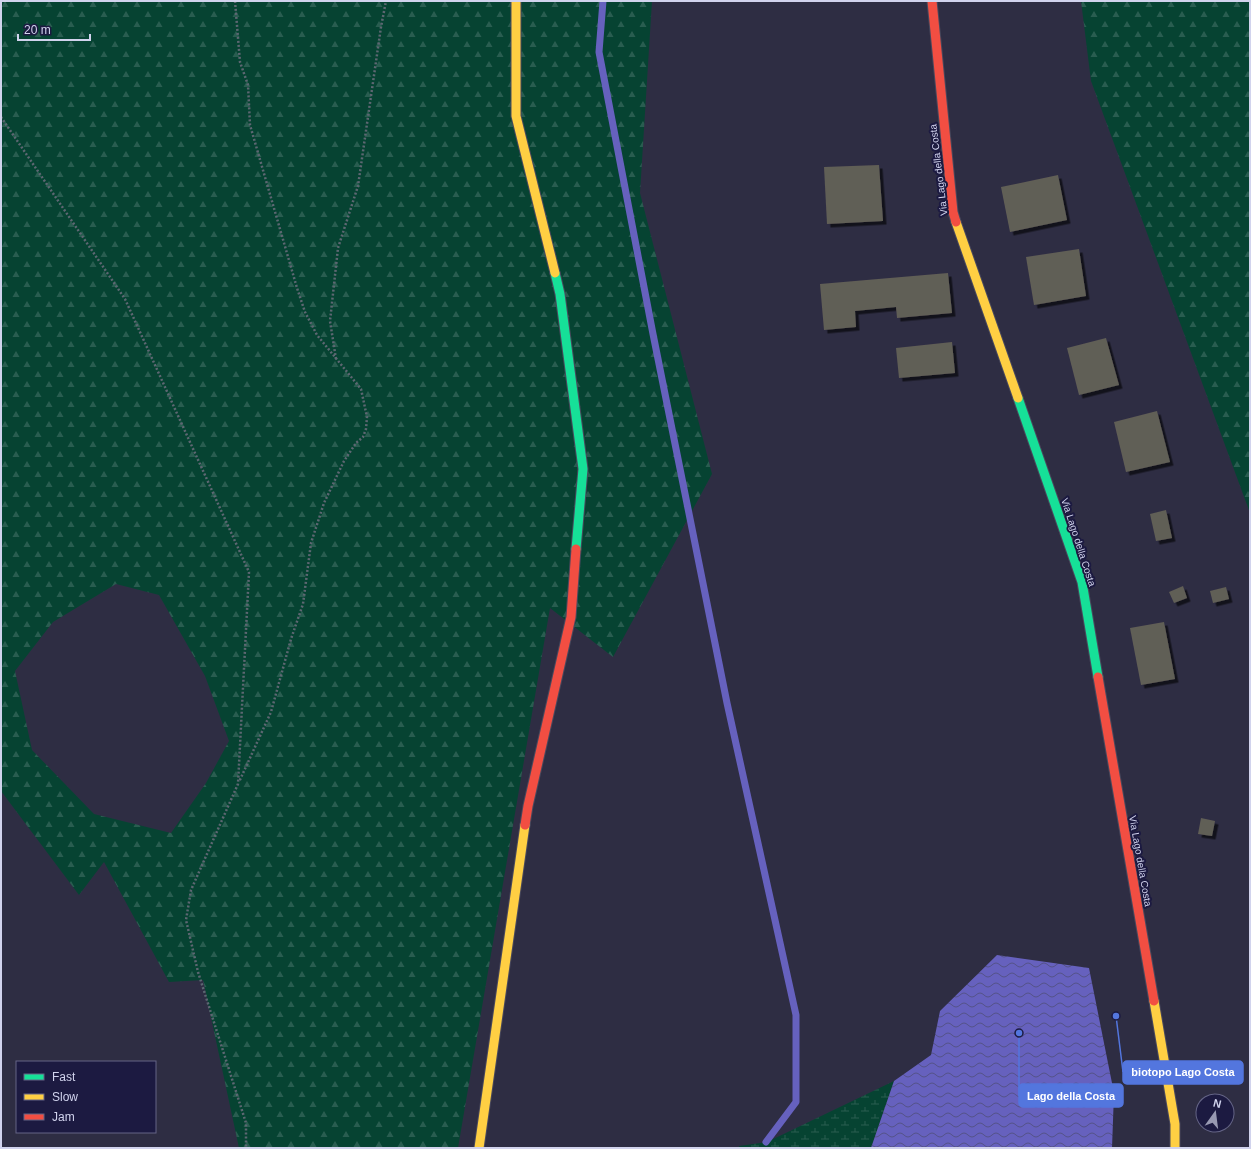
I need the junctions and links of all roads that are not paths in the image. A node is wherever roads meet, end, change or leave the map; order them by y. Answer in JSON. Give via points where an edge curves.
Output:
{"nodes":[{"id":1,"x":516,"y":1,"type":"edge"},
{"id":2,"x":932,"y":1,"type":"edge"},
{"id":3,"x":479,"y":1148,"type":"edge"},
{"id":4,"x":1175,"y":1148,"type":"edge"}],
"edges":[{"from":1,"to":3,"type":"street","via":[[516,116],[560,294],[583,469],[571,617],[528,806]]},
{"from":2,"to":4,"type":"street","name":"Via Lago della Costa","via":[[953,212],[1082,582],[1175,1124]]}]}
